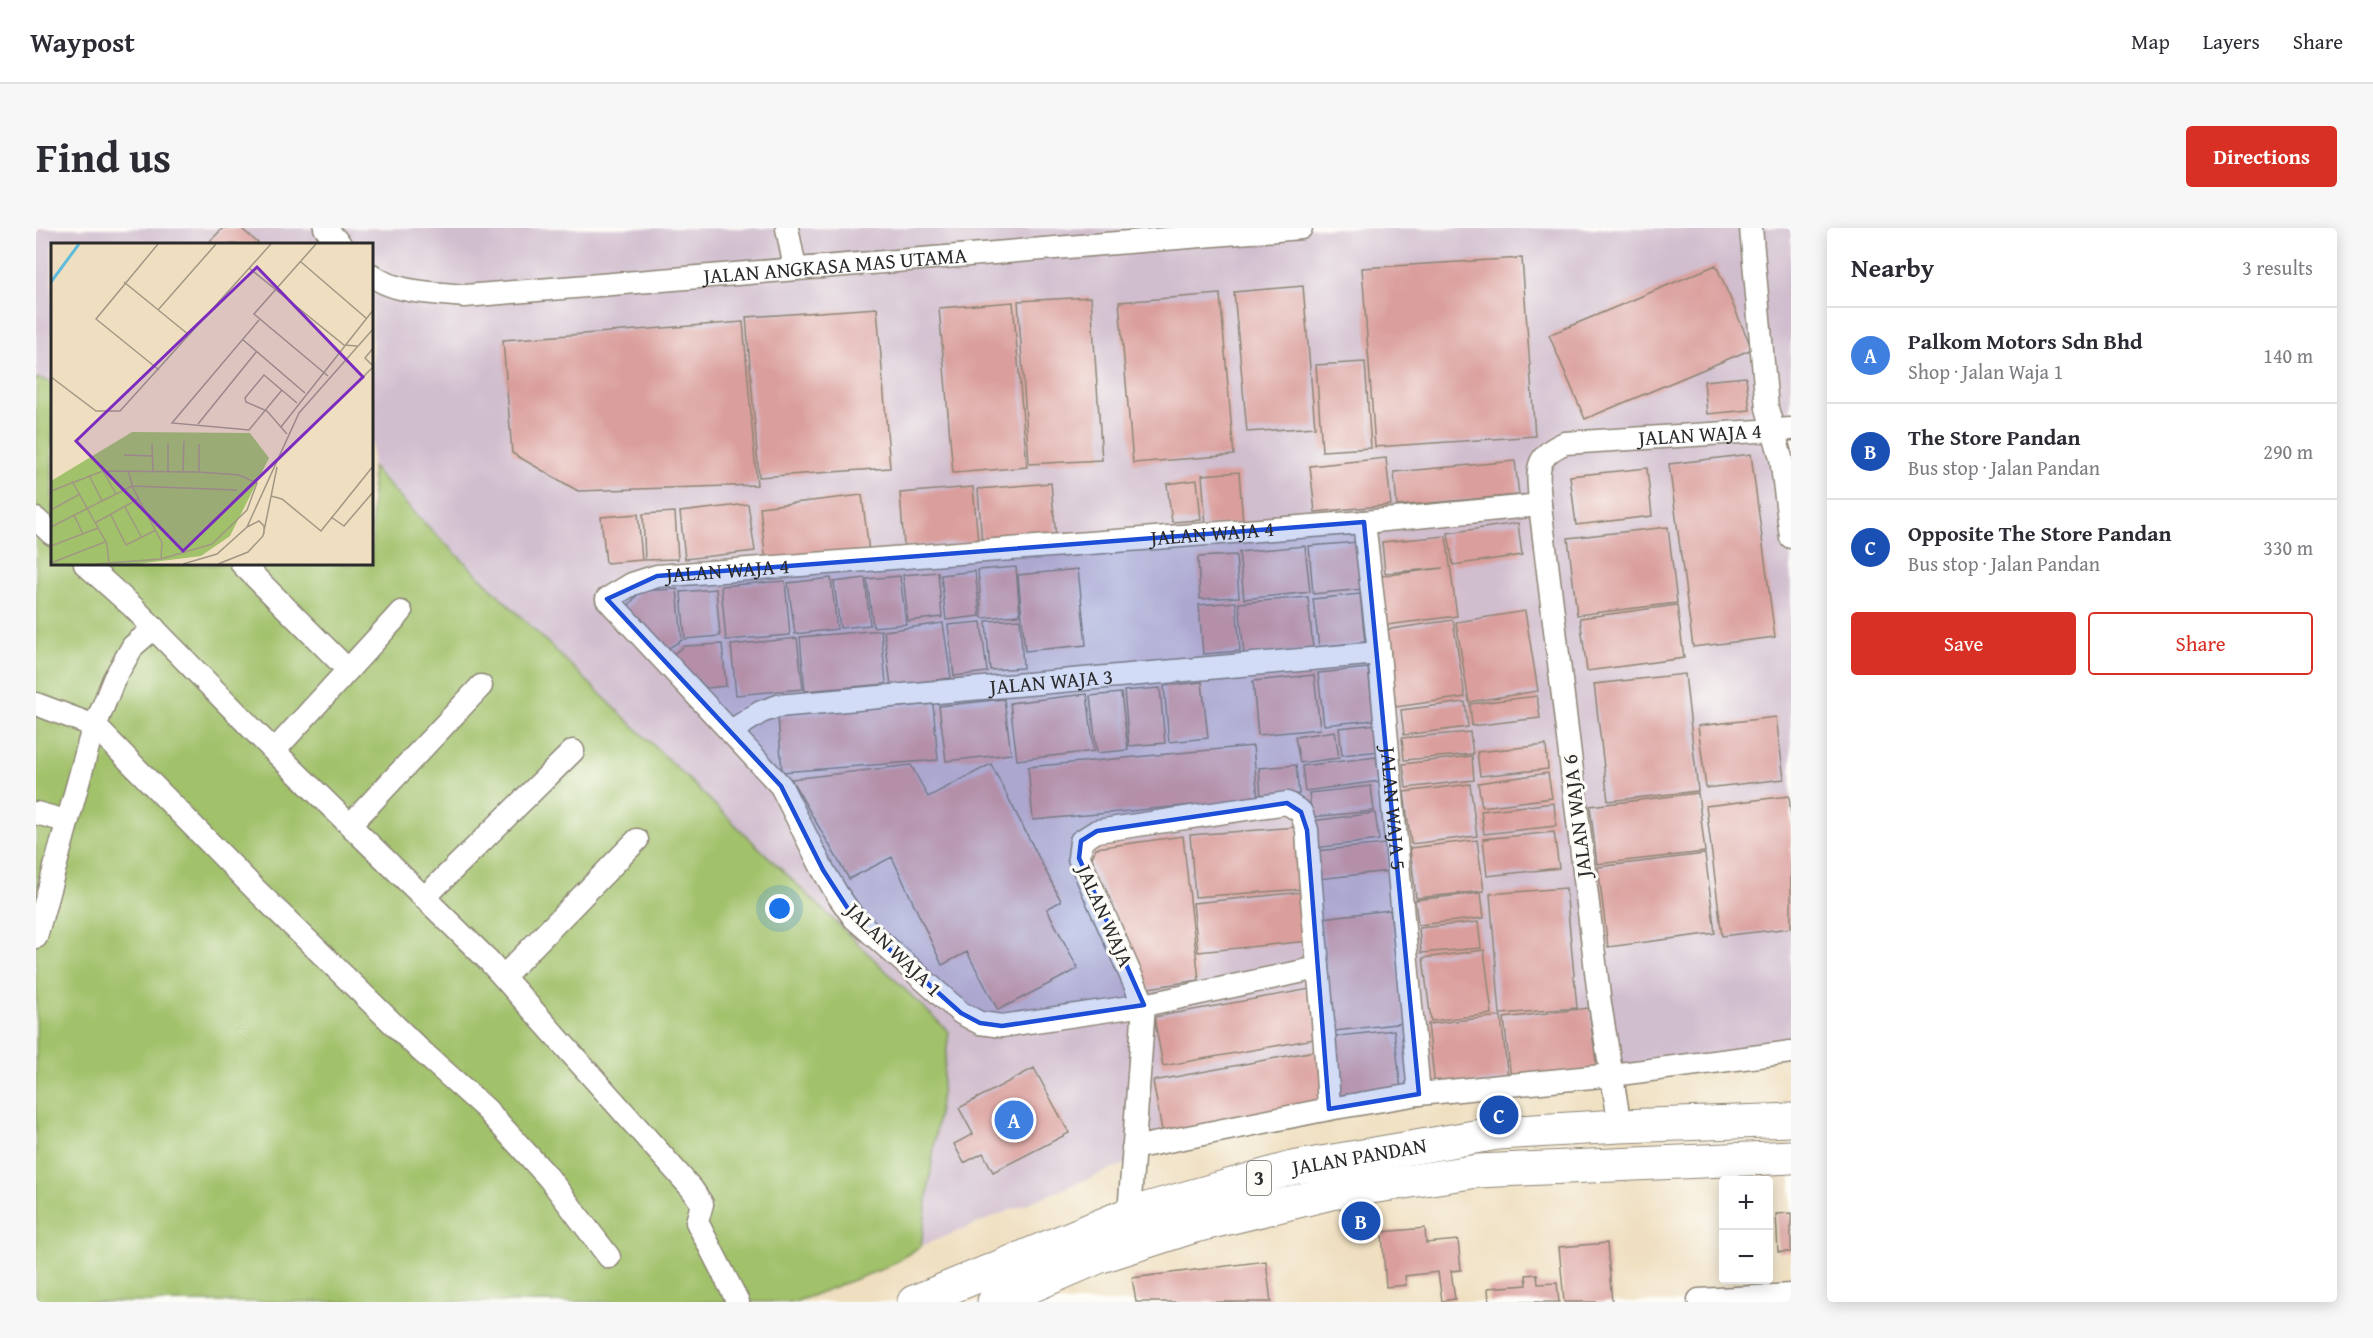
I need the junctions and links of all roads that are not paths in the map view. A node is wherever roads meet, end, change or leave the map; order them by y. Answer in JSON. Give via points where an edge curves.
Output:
{"nodes":[{"id":1,"x":325,"y":228,"type":"edge"},
{"id":2,"x":788,"y":228,"type":"edge"},
{"id":3,"x":1301,"y":228,"type":"edge"},
{"id":4,"x":1751,"y":228,"type":"edge"},
{"id":5,"x":1115,"y":236,"type":"edge"},
{"id":6,"x":339,"y":243,"type":"edge"},
{"id":7,"x":795,"y":268,"type":"junction"},
{"id":8,"x":374,"y":276,"type":"edge"},
{"id":9,"x":1782,"y":429,"type":"edge"},
{"id":10,"x":1540,"y":506,"type":"junction"},
{"id":11,"x":36,"y":519,"type":"edge"},
{"id":12,"x":1364,"y":522,"type":"junction"},
{"id":13,"x":51,"y":533,"type":"edge"},
{"id":14,"x":1791,"y":537,"type":"edge"},
{"id":15,"x":87,"y":566,"type":"edge"},
{"id":16,"x":244,"y":566,"type":"edge"},
{"id":17,"x":607,"y":599,"type":"joint"},
{"id":18,"x":402,"y":612,"type":"dead end"},
{"id":19,"x":154,"y":628,"type":"junction"},
{"id":20,"x":1379,"y":653,"type":"junction"},
{"id":21,"x":348,"y":670,"type":"junction"},
{"id":22,"x":482,"y":686,"type":"dead end"},
{"id":23,"x":36,"y":704,"type":"edge"},
{"id":24,"x":95,"y":726,"type":"junction"},
{"id":25,"x":731,"y":731,"type":"junction"},
{"id":26,"x":274,"y":750,"type":"junction"},
{"id":27,"x":573,"y":750,"type":"dead end"},
{"id":28,"x":36,"y":813,"type":"edge"},
{"id":29,"x":66,"y":821,"type":"junction"},
{"id":30,"x":350,"y":825,"type":"junction"},
{"id":31,"x":637,"y":840,"type":"dead end"},
{"id":32,"x":424,"y":898,"type":"junction"},
{"id":33,"x":36,"y":937,"type":"edge"},
{"id":34,"x":1318,"y":968,"type":"junction"},
{"id":35,"x":504,"y":976,"type":"junction"},
{"id":36,"x":1144,"y":1005,"type":"junction"},
{"id":37,"x":1791,"y":1052,"type":"edge"},
{"id":38,"x":1612,"y":1075,"type":"junction"},
{"id":39,"x":1419,"y":1094,"type":"junction"},
{"id":40,"x":1329,"y":1109,"type":"junction"},
{"id":41,"x":1791,"y":1120,"type":"edge"},
{"id":42,"x":1620,"y":1126,"type":"junction"},
{"id":43,"x":1133,"y":1148,"type":"junction"},
{"id":44,"x":1791,"y":1157,"type":"edge"},
{"id":45,"x":1129,"y":1214,"type":"junction"},
{"id":46,"x":609,"y":1257,"type":"dead end"},
{"id":47,"x":1791,"y":1294,"type":"edge"},
{"id":48,"x":1700,"y":1300,"type":"dead end"},
{"id":49,"x":738,"y":1302,"type":"edge"},
{"id":50,"x":915,"y":1302,"type":"edge"},
{"id":51,"x":994,"y":1302,"type":"edge"}],
"edges":[{"from":1,"to":6,"type":"street"},
{"from":2,"to":7,"type":"street"},
{"from":3,"to":5,"type":"street","name":"JALAN ANGKASA MAS UTAMA"},
{"from":4,"to":9,"type":"street","via":[[1767,408]]},
{"from":5,"to":7,"type":"street","name":"JALAN ANGKASA MAS UTAMA"},
{"from":7,"to":8,"type":"street","name":"JALAN ANGKASA MAS UTAMA","via":[[465,296],[402,288]]},
{"from":9,"to":10,"type":"street","name":"JALAN WAJA 4","via":[[1565,443],[1548,450],[1539,466]]},
{"from":9,"to":14,"type":"street","via":[[1781,458]]},
{"from":10,"to":12,"type":"street","name":"JALAN WAJA 4"},
{"from":10,"to":38,"type":"street","name":"JALAN WAJA 6","via":[[1598,992]]},
{"from":11,"to":13,"type":"street"},
{"from":12,"to":17,"type":"street","name":"JALAN WAJA 4","via":[[657,576],[632,584]]},
{"from":12,"to":20,"type":"street","name":"JALAN WAJA 5"},
{"from":15,"to":19,"type":"street"},
{"from":16,"to":21,"type":"street"},
{"from":17,"to":25,"type":"street","name":"JALAN WAJA 1"},
{"from":18,"to":21,"type":"street"},
{"from":19,"to":24,"type":"street","via":[[133,646],[114,679]]},
{"from":19,"to":26,"type":"street"},
{"from":20,"to":25,"type":"street","name":"JALAN WAJA 3","via":[[778,706]]},
{"from":20,"to":39,"type":"street","name":"JALAN WAJA 5"},
{"from":21,"to":26,"type":"street"},
{"from":22,"to":30,"type":"street"},
{"from":23,"to":24,"type":"street"},
{"from":24,"to":29,"type":"street"},
{"from":24,"to":46,"type":"street","via":[[255,889],[486,1109],[548,1177]]},
{"from":25,"to":36,"type":"street","name":"JALAN WAJA 1","via":[[781,786],[823,870],[854,918],[961,1013],[980,1023],[1002,1026]]},
{"from":26,"to":30,"type":"street"},
{"from":27,"to":32,"type":"street"},
{"from":28,"to":29,"type":"street"},
{"from":29,"to":33,"type":"street"},
{"from":30,"to":32,"type":"street"},
{"from":31,"to":35,"type":"street"},
{"from":32,"to":35,"type":"street"},
{"from":34,"to":36,"type":"street","name":"JALAN WAJA 1"},
{"from":34,"to":36,"type":"street","name":"JALAN WAJA","via":[[1307,830],[1301,812],[1287,803],[1097,831],[1081,841],[1079,858]]},
{"from":34,"to":40,"type":"street"},
{"from":35,"to":49,"type":"street","via":[[692,1189],[702,1203],[697,1222]]},
{"from":36,"to":43,"type":"street","name":"JALAN WAJA"},
{"from":37,"to":38,"type":"street"},
{"from":38,"to":39,"type":"street"},
{"from":38,"to":42,"type":"street","name":"JALAN WAJA 6"},
{"from":39,"to":40,"type":"street"},
{"from":40,"to":43,"type":"street"},
{"from":41,"to":42,"type":"highway","name":"JALAN PANDAN","number":"3"},
{"from":42,"to":45,"type":"highway","name":"JALAN PANDAN","number":"3","via":[[1498,1133],[1292,1168]]},
{"from":43,"to":45,"type":"street","name":"JALAN WAJA"},
{"from":44,"to":51,"type":"highway","name":"JALAN PANDAN","number":"3","via":[[1478,1171],[1331,1193],[1180,1230],[1098,1257]]},
{"from":45,"to":50,"type":"highway","name":"JALAN PANDAN","number":"3"},
{"from":47,"to":48,"type":"street"}]}
